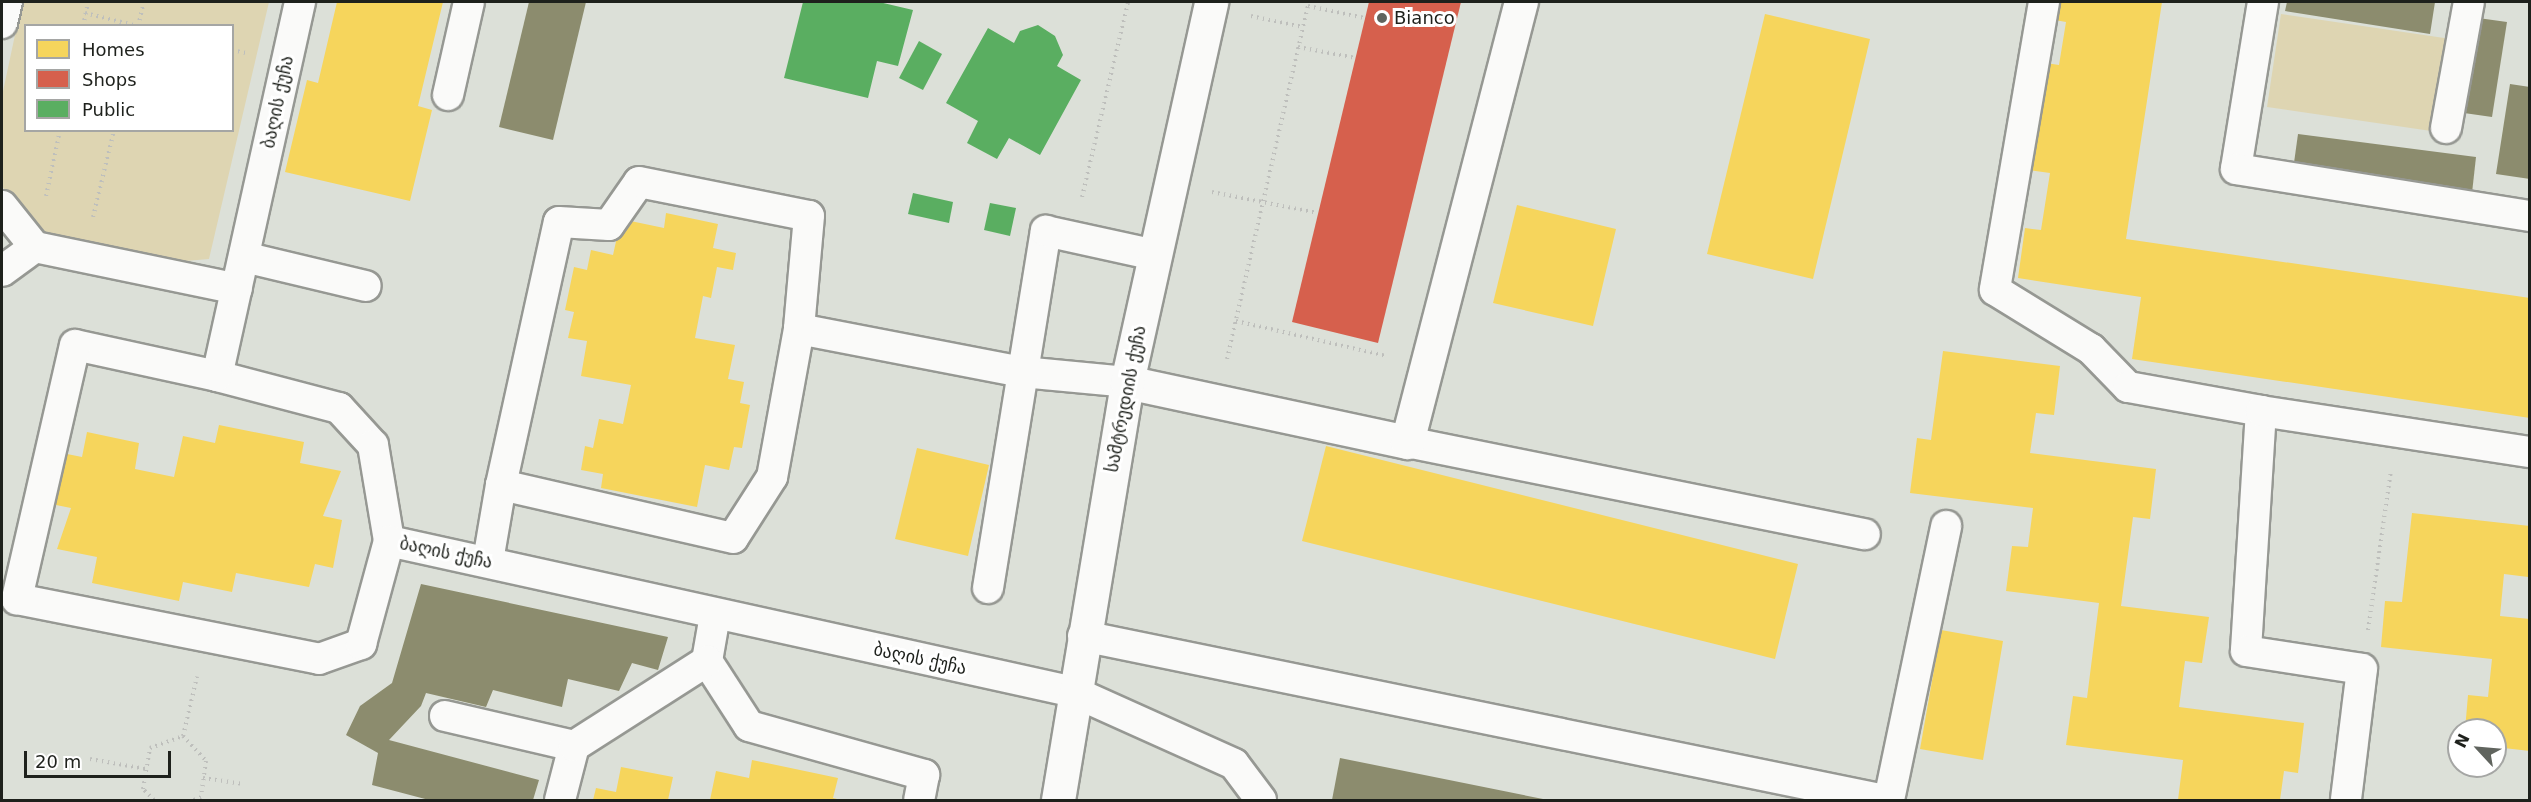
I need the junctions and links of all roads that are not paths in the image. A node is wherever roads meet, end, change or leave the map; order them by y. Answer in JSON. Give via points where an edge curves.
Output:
{"nodes":[{"id":1,"x":7,"y":2,"type":"edge"},
{"id":2,"x":300,"y":2,"type":"edge"},
{"id":3,"x":469,"y":2,"type":"edge"},
{"id":4,"x":1521,"y":2,"type":"edge"},
{"id":5,"x":2044,"y":2,"type":"edge"},
{"id":6,"x":2263,"y":2,"type":"edge"},
{"id":7,"x":2469,"y":2,"type":"edge"},
{"id":8,"x":1211,"y":4,"type":"edge"},
{"id":9,"x":2,"y":23,"type":"edge"},
{"id":10,"x":448,"y":94,"type":"dead end"},
{"id":11,"x":2446,"y":128,"type":"dead end"},
{"id":12,"x":2,"y":206,"type":"edge"},
{"id":13,"x":2529,"y":216,"type":"edge"},
{"id":14,"x":35,"y":247,"type":"junction"},
{"id":15,"x":1155,"y":255,"type":"junction"},
{"id":16,"x":244,"y":257,"type":"junction"},
{"id":17,"x":2,"y":271,"type":"edge"},
{"id":18,"x":366,"y":286,"type":"dead end"},
{"id":19,"x":237,"y":289,"type":"junction"},
{"id":20,"x":799,"y":329,"type":"junction"},
{"id":21,"x":1022,"y":372,"type":"junction"},
{"id":22,"x":217,"y":376,"type":"junction"},
{"id":23,"x":1127,"y":382,"type":"junction"},
{"id":24,"x":2261,"y":411,"type":"junction"},
{"id":25,"x":1407,"y":442,"type":"junction"},
{"id":26,"x":2529,"y":452,"type":"edge"},
{"id":27,"x":501,"y":485,"type":"junction"},
{"id":28,"x":1946,"y":526,"type":"dead end"},
{"id":29,"x":1865,"y":534,"type":"dead end"},
{"id":30,"x":390,"y":541,"type":"junction"},
{"id":31,"x":488,"y":561,"type":"junction"},
{"id":32,"x":987,"y":588,"type":"dead end"},
{"id":33,"x":9,"y":604,"type":"edge"},
{"id":34,"x":716,"y":615,"type":"junction"},
{"id":35,"x":1083,"y":636,"type":"junction"},
{"id":36,"x":707,"y":661,"type":"junction"},
{"id":37,"x":1074,"y":692,"type":"junction"},
{"id":38,"x":444,"y":716,"type":"dead end"},
{"id":39,"x":574,"y":746,"type":"junction"},
{"id":40,"x":1848,"y":795,"type":"edge"},
{"id":41,"x":560,"y":801,"type":"edge"},
{"id":42,"x":919,"y":801,"type":"edge"},
{"id":43,"x":1058,"y":801,"type":"edge"},
{"id":44,"x":1261,"y":801,"type":"edge"},
{"id":45,"x":1887,"y":801,"type":"edge"},
{"id":46,"x":2346,"y":801,"type":"edge"}],
"edges":[{"from":1,"to":9,"type":"lane"},
{"from":2,"to":16,"type":"lane","name":"ბაღის ქუჩა"},
{"from":3,"to":10,"type":"lane"},
{"from":4,"to":25,"type":"street"},
{"from":5,"to":24,"type":"lane","via":[[1995,290],[2091,349],[2128,387]]},
{"from":6,"to":13,"type":"lane","via":[[2236,169]]},
{"from":7,"to":11,"type":"lane"},
{"from":8,"to":15,"type":"street","name":"სამტრედიის ქუჩა"},
{"from":12,"to":14,"type":"lane"},
{"from":14,"to":17,"type":"lane"},
{"from":14,"to":19,"type":"lane"},
{"from":15,"to":21,"type":"lane","via":[[1046,231]]},
{"from":15,"to":23,"type":"street","name":"სამტრედიის ქუჩა"},
{"from":16,"to":18,"type":"lane"},
{"from":16,"to":19,"type":"lane","name":"ბაღის ქუჩა"},
{"from":19,"to":22,"type":"lane","name":"ბაღის ქუჩა"},
{"from":20,"to":21,"type":"lane"},
{"from":20,"to":27,"type":"lane","via":[[772,477],[733,538]]},
{"from":20,"to":27,"type":"lane","via":[[808,216],[639,182],[609,225],[559,222]]},
{"from":21,"to":23,"type":"lane"},
{"from":21,"to":32,"type":"lane"},
{"from":22,"to":30,"type":"lane","name":"ბაღის ქუჩა","via":[[339,408],[373,445]]},
{"from":22,"to":33,"type":"lane","via":[[75,345]]},
{"from":23,"to":25,"type":"street"},
{"from":23,"to":35,"type":"street","name":"სამტრედიის ქუჩა"},
{"from":24,"to":26,"type":"lane"},
{"from":24,"to":46,"type":"lane","via":[[2246,651],[2362,669]]},
{"from":25,"to":29,"type":"lane"},
{"from":27,"to":31,"type":"lane"},
{"from":28,"to":45,"type":"lane"},
{"from":30,"to":31,"type":"lane","name":"ბაღის ქუჩა"},
{"from":30,"to":33,"type":"lane","via":[[361,644],[319,659]]},
{"from":31,"to":34,"type":"lane","name":"ბაღის ქუჩა"},
{"from":34,"to":36,"type":"lane"},
{"from":34,"to":37,"type":"lane","name":"ბაღის ქუჩა"},
{"from":35,"to":37,"type":"street","name":"სამტრედიის ქუჩა"},
{"from":35,"to":40,"type":"lane"},
{"from":36,"to":39,"type":"lane"},
{"from":36,"to":42,"type":"lane","via":[[749,726],[924,775]]},
{"from":37,"to":43,"type":"street","name":"სამტრედიის ქუჩა"},
{"from":37,"to":44,"type":"lane","name":"ბაღის ქუჩა","via":[[1234,764]]},
{"from":38,"to":39,"type":"lane"},
{"from":39,"to":41,"type":"lane"},
{"from":40,"to":45,"type":"lane"}]}
